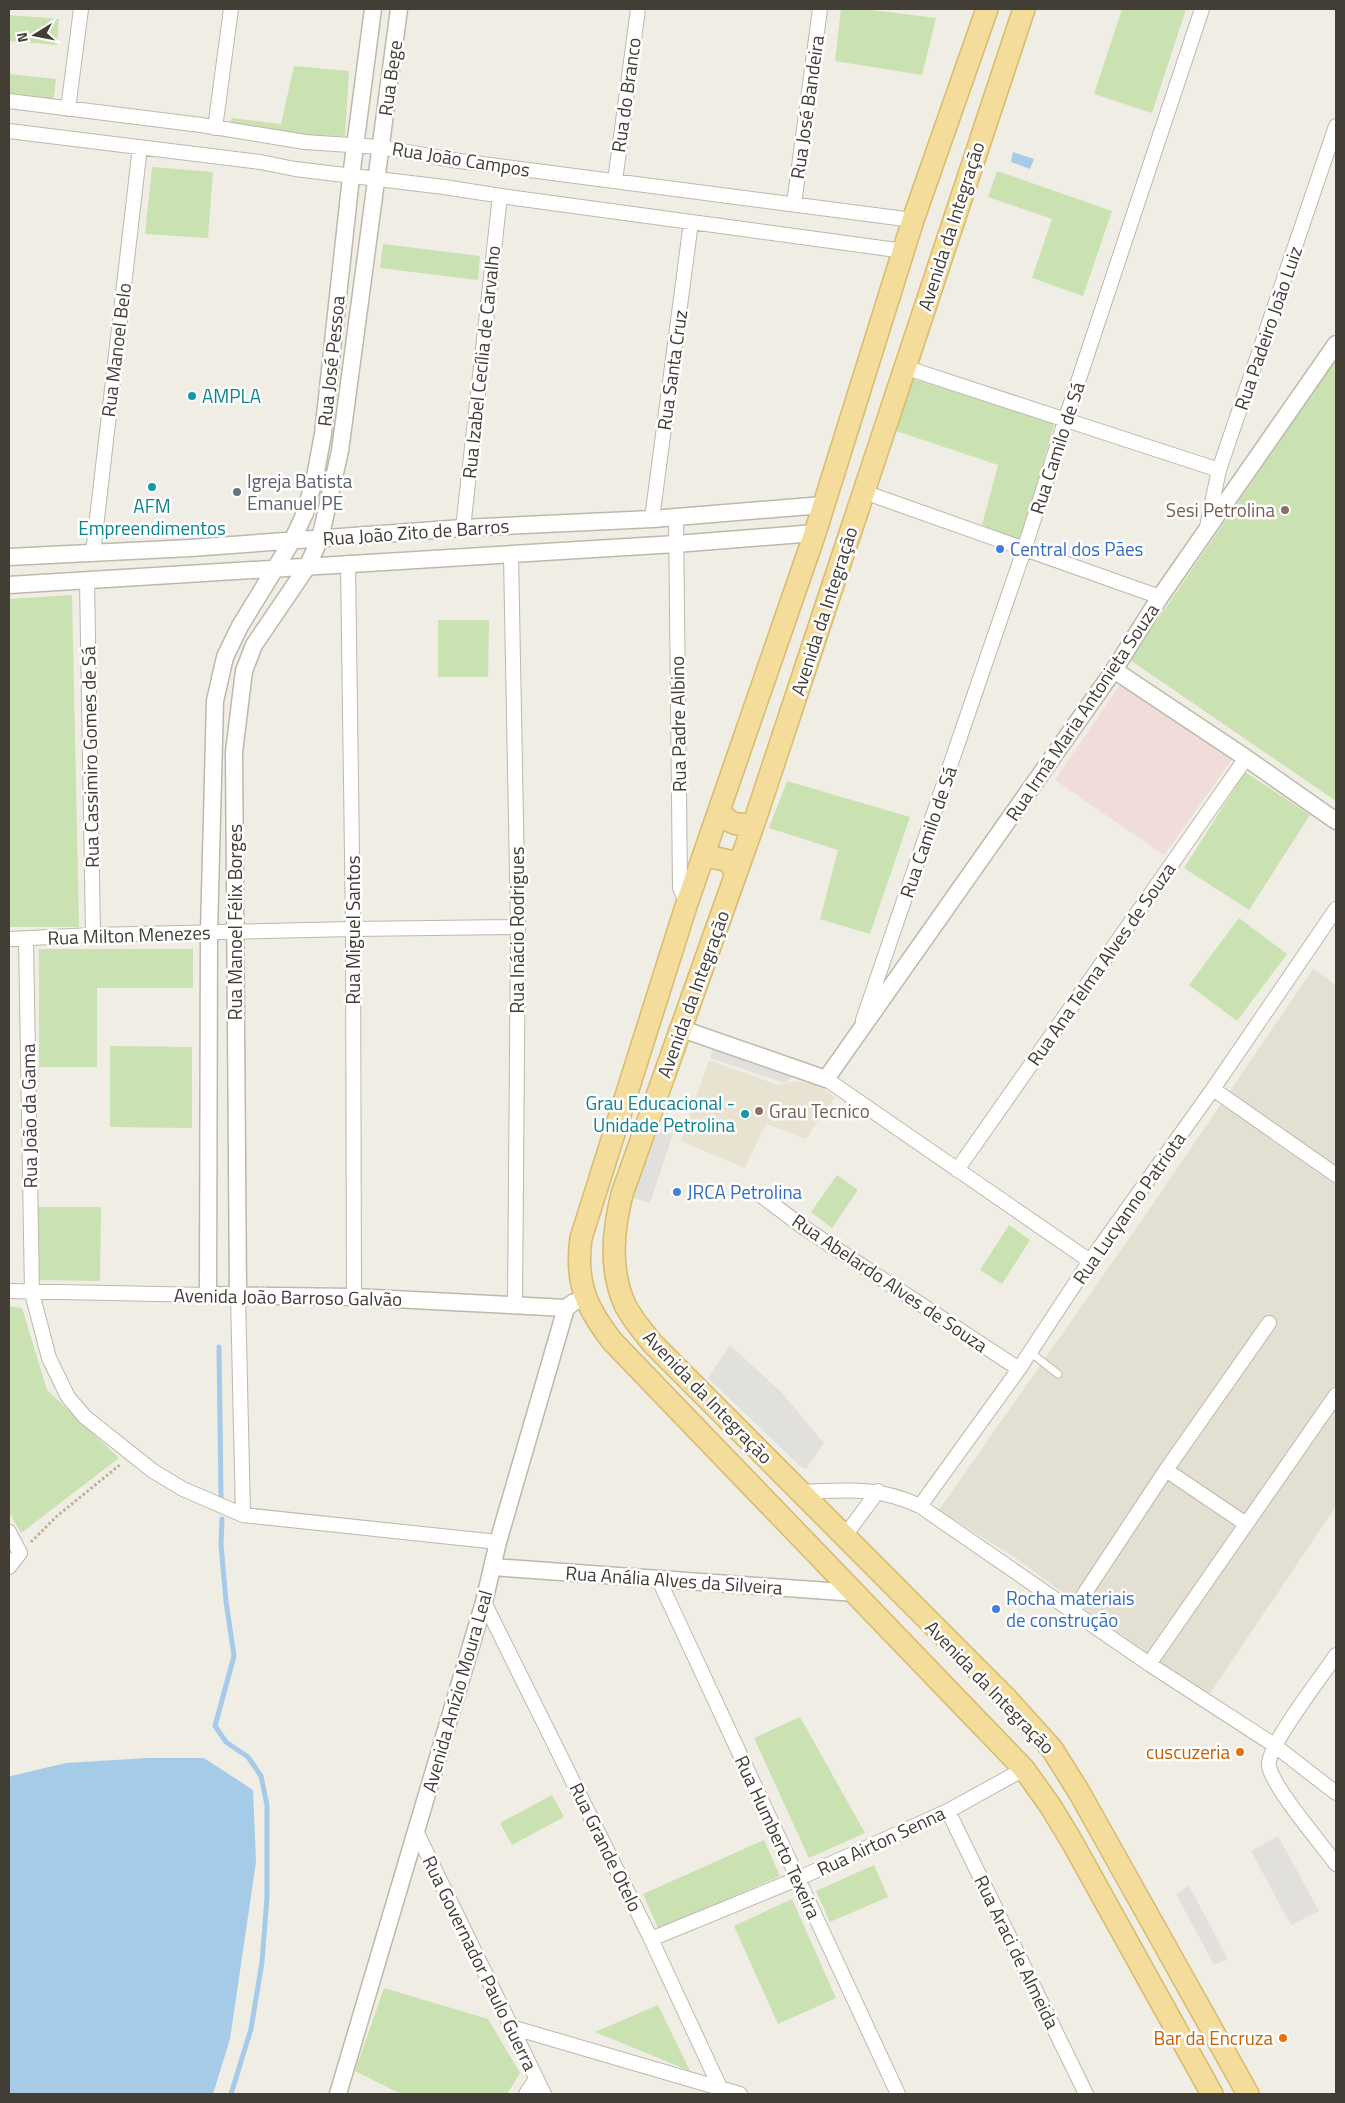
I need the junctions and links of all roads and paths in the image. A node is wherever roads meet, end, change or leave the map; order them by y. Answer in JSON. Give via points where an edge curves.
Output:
{"nodes":[{"id":1,"x":81,"y":9,"type":"edge"},
{"id":2,"x":232,"y":9,"type":"edge"},
{"id":3,"x":373,"y":9,"type":"edge"},
{"id":4,"x":399,"y":9,"type":"edge"},
{"id":5,"x":638,"y":9,"type":"edge"},
{"id":6,"x":820,"y":9,"type":"edge"},
{"id":7,"x":986,"y":9,"type":"edge"},
{"id":8,"x":1024,"y":9,"type":"edge"},
{"id":9,"x":1202,"y":9,"type":"edge"},
{"id":10,"x":9,"y":101,"type":"edge"},
{"id":11,"x":68,"y":109,"type":"junction"},
{"id":12,"x":1336,"y":126,"type":"edge"},
{"id":13,"x":215,"y":128,"type":"junction"},
{"id":14,"x":9,"y":131,"type":"edge"},
{"id":15,"x":356,"y":145,"type":"junction"},
{"id":16,"x":140,"y":147,"type":"junction"},
{"id":17,"x":380,"y":147,"type":"junction"},
{"id":18,"x":352,"y":177,"type":"junction"},
{"id":19,"x":376,"y":178,"type":"junction"},
{"id":20,"x":615,"y":181,"type":"junction"},
{"id":21,"x":500,"y":196,"type":"junction"},
{"id":22,"x":794,"y":204,"type":"junction"},
{"id":23,"x":913,"y":220,"type":"junction"},
{"id":24,"x":692,"y":222,"type":"junction"},
{"id":25,"x":904,"y":251,"type":"junction"},
{"id":26,"x":1336,"y":344,"type":"edge"},
{"id":27,"x":904,"y":367,"type":"junction"},
{"id":28,"x":1066,"y":418,"type":"junction"},
{"id":29,"x":1219,"y":470,"type":"junction"},
{"id":30,"x":864,"y":492,"type":"junction"},
{"id":31,"x":823,"y":505,"type":"junction"},
{"id":32,"x":676,"y":516,"type":"junction"},
{"id":33,"x":652,"y":518,"type":"junction"},
{"id":34,"x":462,"y":528,"type":"junction"},
{"id":35,"x":1206,"y":531,"type":"junction"},
{"id":36,"x":814,"y":533,"type":"junction"},
{"id":37,"x":320,"y":539,"type":"junction"},
{"id":38,"x":292,"y":541,"type":"junction"},
{"id":39,"x":676,"y":544,"type":"junction"},
{"id":40,"x":1024,"y":550,"type":"junction"},
{"id":41,"x":93,"y":553,"type":"junction"},
{"id":42,"x":511,"y":555,"type":"junction"},
{"id":43,"x":9,"y":557,"type":"edge"},
{"id":44,"x":348,"y":563,"type":"junction"},
{"id":45,"x":307,"y":567,"type":"junction"},
{"id":46,"x":275,"y":570,"type":"junction"},
{"id":47,"x":87,"y":580,"type":"junction"},
{"id":48,"x":9,"y":584,"type":"edge"},
{"id":49,"x":1160,"y":597,"type":"junction"},
{"id":50,"x":1114,"y":670,"type":"junction"},
{"id":51,"x":1246,"y":758,"type":"junction"},
{"id":52,"x":720,"y":811,"type":"junction"},
{"id":53,"x":1336,"y":821,"type":"edge"},
{"id":54,"x":754,"y":822,"type":"junction"},
{"id":55,"x":703,"y":859,"type":"junction"},
{"id":56,"x":736,"y":874,"type":"junction"},
{"id":57,"x":687,"y":903,"type":"junction"},
{"id":58,"x":1336,"y":909,"type":"edge"},
{"id":59,"x":518,"y":927,"type":"junction"},
{"id":60,"x":353,"y":929,"type":"junction"},
{"id":61,"x":235,"y":932,"type":"junction"},
{"id":62,"x":209,"y":933,"type":"junction"},
{"id":63,"x":93,"y":935,"type":"junction"},
{"id":64,"x":9,"y":939,"type":"edge"},
{"id":65,"x":26,"y":939,"type":"junction"},
{"id":66,"x":680,"y":1028,"type":"junction"},
{"id":67,"x":860,"y":1028,"type":"junction"},
{"id":68,"x":826,"y":1079,"type":"junction"},
{"id":69,"x":1213,"y":1090,"type":"junction"},
{"id":70,"x":957,"y":1170,"type":"junction"},
{"id":71,"x":1336,"y":1175,"type":"edge"},
{"id":72,"x":763,"y":1197,"type":"dead end"},
{"id":73,"x":1090,"y":1261,"type":"junction"},
{"id":74,"x":9,"y":1291,"type":"edge"},
{"id":75,"x":32,"y":1292,"type":"junction"},
{"id":76,"x":584,"y":1294,"type":"junction"},
{"id":77,"x":208,"y":1295,"type":"junction"},
{"id":78,"x":238,"y":1296,"type":"junction"},
{"id":79,"x":354,"y":1297,"type":"junction"},
{"id":80,"x":515,"y":1304,"type":"junction"},
{"id":81,"x":566,"y":1308,"type":"junction"},
{"id":82,"x":1269,"y":1323,"type":"dead end"},
{"id":83,"x":1030,"y":1352,"type":"junction"},
{"id":84,"x":1019,"y":1368,"type":"junction"},
{"id":85,"x":1058,"y":1374,"type":"dead end"},
{"id":86,"x":1336,"y":1395,"type":"edge"},
{"id":87,"x":133,"y":1456,"type":"junction"},
{"id":88,"x":1166,"y":1470,"type":"junction"},
{"id":89,"x":878,"y":1491,"type":"junction"},
{"id":90,"x":800,"y":1492,"type":"junction"},
{"id":91,"x":920,"y":1506,"type":"junction"},
{"id":92,"x":243,"y":1515,"type":"junction"},
{"id":93,"x":1246,"y":1524,"type":"junction"},
{"id":94,"x":9,"y":1532,"type":"edge"},
{"id":95,"x":844,"y":1537,"type":"junction"},
{"id":96,"x":498,"y":1542,"type":"junction"},
{"id":97,"x":20,"y":1553,"type":"junction"},
{"id":98,"x":9,"y":1567,"type":"edge"},
{"id":99,"x":492,"y":1567,"type":"junction"},
{"id":100,"x":658,"y":1578,"type":"junction"},
{"id":101,"x":856,"y":1593,"type":"junction"},
{"id":102,"x":484,"y":1602,"type":"junction"},
{"id":103,"x":1073,"y":1611,"type":"junction"},
{"id":104,"x":1336,"y":1655,"type":"edge"},
{"id":105,"x":970,"y":1664,"type":"junction"},
{"id":106,"x":1150,"y":1664,"type":"junction"},
{"id":107,"x":947,"y":1688,"type":"junction"},
{"id":108,"x":1008,"y":1700,"type":"junction"},
{"id":109,"x":984,"y":1726,"type":"junction"},
{"id":110,"x":1274,"y":1745,"type":"junction"},
{"id":111,"x":1024,"y":1770,"type":"junction"},
{"id":112,"x":1336,"y":1793,"type":"edge"},
{"id":113,"x":948,"y":1810,"type":"junction"},
{"id":114,"x":416,"y":1831,"type":"junction"},
{"id":115,"x":1336,"y":1864,"type":"edge"},
{"id":116,"x":798,"y":1879,"type":"junction"},
{"id":117,"x":652,"y":1939,"type":"junction"},
{"id":118,"x":511,"y":2027,"type":"junction"},
{"id":119,"x":536,"y":2079,"type":"junction"},
{"id":120,"x":721,"y":2091,"type":"edge"},
{"id":121,"x":338,"y":2094,"type":"edge"},
{"id":122,"x":526,"y":2094,"type":"edge"},
{"id":123,"x":544,"y":2094,"type":"edge"},
{"id":124,"x":740,"y":2094,"type":"edge"},
{"id":125,"x":898,"y":2094,"type":"edge"},
{"id":126,"x":1086,"y":2094,"type":"edge"},
{"id":127,"x":1212,"y":2094,"type":"edge"},
{"id":128,"x":1248,"y":2094,"type":"edge"}],
"edges":[{"from":1,"to":11,"type":"street"},
{"from":2,"to":13,"type":"street"},
{"from":3,"to":15,"type":"street","name":"Rua Bege"},
{"from":4,"to":17,"type":"street","name":"Rua Bege"},
{"from":5,"to":20,"type":"street","name":"Rua do Branco"},
{"from":6,"to":22,"type":"street","name":"Rua José Bandeira"},
{"from":7,"to":23,"type":"main road","name":"Avenida da Integração"},
{"from":8,"to":27,"type":"main road","name":"Avenida da Integração"},
{"from":9,"to":28,"type":"street","name":"Rua Camilo de Sá"},
{"from":10,"to":11,"type":"street","name":"Rua João Campos"},
{"from":11,"to":13,"type":"street","name":"Rua João Campos"},
{"from":12,"to":29,"type":"street","name":"Rua Padeiro João Luiz"},
{"from":13,"to":15,"type":"street","name":"Rua João Campos","via":[[305,142]]},
{"from":14,"to":16,"type":"street","name":"Rua João Campos"},
{"from":15,"to":17,"type":"street","name":"Rua João Campos"},
{"from":15,"to":18,"type":"street","name":"Rua José Pessoa"},
{"from":16,"to":18,"type":"street","name":"Rua João Campos"},
{"from":16,"to":41,"type":"street","name":"Rua Manoel Belo"},
{"from":17,"to":19,"type":"street","name":"Rua José Pessoa"},
{"from":17,"to":20,"type":"street","name":"Rua João Campos","via":[[452,160]]},
{"from":18,"to":19,"type":"street","name":"Rua João Campos"},
{"from":18,"to":38,"type":"street","name":"Rua José Pessoa","via":[[323,434],[305,513]]},
{"from":19,"to":21,"type":"street","name":"Rua João Campos"},
{"from":19,"to":37,"type":"street","name":"Rua José Pessoa","via":[[340,451]]},
{"from":20,"to":22,"type":"street","name":"Rua João Campos"},
{"from":21,"to":24,"type":"street","name":"Rua João Campos"},
{"from":21,"to":34,"type":"street","name":"Rua Izabel Cecília de Carvalho"},
{"from":22,"to":23,"type":"street","name":"Rua João Campos"},
{"from":23,"to":25,"type":"main road","name":"Avenida da Integração"},
{"from":24,"to":25,"type":"street","name":"Rua João Campos"},
{"from":24,"to":33,"type":"street","name":"Rua Santa Cruz"},
{"from":25,"to":31,"type":"main road","name":"Avenida da Integração"},
{"from":26,"to":35,"type":"street","name":"Rua Irmã Maria Antonieta Souza"},
{"from":27,"to":28,"type":"street"},
{"from":27,"to":30,"type":"main road","name":"Avenida da Integração"},
{"from":28,"to":29,"type":"street"},
{"from":28,"to":40,"type":"street","name":"Rua Camilo de Sá"},
{"from":29,"to":35,"type":"street","name":"Rua Padeiro João Luiz"},
{"from":30,"to":40,"type":"street"},
{"from":30,"to":54,"type":"main road","name":"Avenida da Integração"},
{"from":31,"to":32,"type":"street","name":"Rua João Zito de Barros"},
{"from":31,"to":36,"type":"main road","name":"Avenida da Integração"},
{"from":32,"to":33,"type":"street","name":"Rua João Zito de Barros"},
{"from":32,"to":39,"type":"street","name":"Rua Padre Albino"},
{"from":33,"to":34,"type":"street","name":"Rua João Zito de Barros"},
{"from":34,"to":37,"type":"street","name":"Rua João Zito de Barros"},
{"from":35,"to":49,"type":"street","name":"Rua Irmã Maria Antonieta Souza"},
{"from":36,"to":39,"type":"street","name":"Rua João Zito de Barros"},
{"from":36,"to":52,"type":"main road","name":"Avenida da Integração"},
{"from":37,"to":38,"type":"street","name":"Rua João Zito de Barros"},
{"from":37,"to":45,"type":"street","name":"Rua José Pessoa"},
{"from":38,"to":41,"type":"street","name":"Rua João Zito de Barros"},
{"from":38,"to":46,"type":"street","name":"Rua José Pessoa"},
{"from":39,"to":42,"type":"street","name":"Rua João Zito de Barros"},
{"from":39,"to":57,"type":"street","name":"Rua Padre Albino","via":[[680,888]]},
{"from":40,"to":49,"type":"street"},
{"from":40,"to":67,"type":"street","name":"Rua Camilo de Sá"},
{"from":41,"to":43,"type":"street","name":"Rua João Zito de Barros"},
{"from":42,"to":44,"type":"street","name":"Rua João Zito de Barros"},
{"from":42,"to":59,"type":"street","name":"Rua Inácio Rodrigues"},
{"from":44,"to":45,"type":"street","name":"Rua João Zito de Barros"},
{"from":44,"to":60,"type":"street","name":"Rua Miguel Santos"},
{"from":45,"to":46,"type":"street","name":"Rua João Zito de Barros"},
{"from":45,"to":61,"type":"street","name":"Rua Manoel Félix Borges","via":[[254,645],[244,671],[234,752]]},
{"from":46,"to":47,"type":"street","name":"Rua João Zito de Barros"},
{"from":46,"to":62,"type":"street","name":"Rua Manoel Félix Borges","via":[[225,657],[215,701]]},
{"from":47,"to":48,"type":"street","name":"Rua João Zito de Barros"},
{"from":47,"to":63,"type":"street","name":"Rua Cassimiro Gomes de Sá"},
{"from":49,"to":50,"type":"street","name":"Rua Irmã Maria Antonieta Souza"},
{"from":50,"to":51,"type":"street"},
{"from":50,"to":67,"type":"street","name":"Rua Irmã Maria Antonieta Souza"},
{"from":51,"to":53,"type":"street"},
{"from":51,"to":70,"type":"street","name":"Rua Ana Telma Alves de Souza"},
{"from":52,"to":54,"type":"main road","via":[[724,818],[736,824]]},
{"from":52,"to":55,"type":"main road","name":"Avenida da Integração"},
{"from":54,"to":56,"type":"main road","name":"Avenida da Integração"},
{"from":55,"to":56,"type":"main road","via":[[712,857],[729,861]]},
{"from":55,"to":57,"type":"main road","name":"Avenida da Integração"},
{"from":56,"to":66,"type":"main road","name":"Avenida da Integração"},
{"from":57,"to":76,"type":"main road","name":"Avenida da Integração","via":[[581,1238],[578,1260]]},
{"from":58,"to":69,"type":"street","name":"Rua Lucyanno Patriota"},
{"from":59,"to":60,"type":"street","name":"Rua Milton Menezes"},
{"from":59,"to":80,"type":"street","name":"Rua Inácio Rodrigues"},
{"from":60,"to":61,"type":"street","name":"Rua Milton Menezes"},
{"from":60,"to":79,"type":"street","name":"Rua Miguel Santos"},
{"from":61,"to":62,"type":"street","name":"Rua Milton Menezes"},
{"from":61,"to":78,"type":"street","name":"Rua Manoel Félix Borges"},
{"from":62,"to":63,"type":"street","name":"Rua Milton Menezes"},
{"from":62,"to":77,"type":"street","name":"Rua Manoel Félix Borges"},
{"from":63,"to":65,"type":"street","name":"Rua Milton Menezes"},
{"from":64,"to":65,"type":"street","name":"Rua Milton Menezes"},
{"from":65,"to":75,"type":"street","name":"Rua João da Gama"},
{"from":66,"to":68,"type":"street"},
{"from":66,"to":90,"type":"main road","name":"Avenida da Integração","via":[[622,1194],[614,1250],[619,1284],[626,1305],[652,1343]]},
{"from":67,"to":68,"type":"street","name":"Rua Irmã Maria Antonieta Souza"},
{"from":68,"to":70,"type":"street"},
{"from":69,"to":71,"type":"street"},
{"from":69,"to":73,"type":"street","name":"Rua Lucyanno Patriota"},
{"from":70,"to":73,"type":"street"},
{"from":72,"to":84,"type":"street","name":"Rua Abelardo Alves de Souza"},
{"from":73,"to":83,"type":"street","name":"Rua Lucyanno Patriota"},
{"from":74,"to":75,"type":"street","name":"Avenida João Barroso Galvão"},
{"from":75,"to":77,"type":"street","name":"Avenida João Barroso Galvão"},
{"from":75,"to":87,"type":"street","via":[[49,1358],[68,1397],[85,1418]]},
{"from":76,"to":81,"type":"street"},
{"from":76,"to":101,"type":"main road","name":"Avenida da Integração","via":[[613,1342]]},
{"from":77,"to":78,"type":"street","name":"Avenida João Barroso Galvão"},
{"from":78,"to":79,"type":"street","name":"Avenida João Barroso Galvão"},
{"from":78,"to":92,"type":"street"},
{"from":79,"to":80,"type":"street","name":"Avenida João Barroso Galvão"},
{"from":80,"to":81,"type":"street","name":"Avenida João Barroso Galvão"},
{"from":81,"to":96,"type":"street","name":"Avenida Anízio Moura Leal"},
{"from":82,"to":88,"type":"street"},
{"from":83,"to":84,"type":"street","name":"Rua Lucyanno Patriota"},
{"from":83,"to":85,"type":"lane"},
{"from":84,"to":91,"type":"street","name":"Rua Lucyanno Patriota"},
{"from":86,"to":93,"type":"street"},
{"from":87,"to":92,"type":"street","via":[[183,1489]]},
{"from":87,"to":97,"type":"path","via":[[57,1516]]},
{"from":88,"to":93,"type":"street"},
{"from":88,"to":103,"type":"street"},
{"from":89,"to":90,"type":"street"},
{"from":89,"to":91,"type":"street"},
{"from":89,"to":95,"type":"street"},
{"from":90,"to":95,"type":"main road","name":"Avenida da Integração"},
{"from":91,"to":103,"type":"street"},
{"from":92,"to":96,"type":"street"},
{"from":93,"to":106,"type":"street"},
{"from":94,"to":97,"type":"street"},
{"from":95,"to":105,"type":"main road","name":"Avenida da Integração"},
{"from":96,"to":99,"type":"street","name":"Avenida Anízio Moura Leal"},
{"from":97,"to":98,"type":"street"},
{"from":99,"to":100,"type":"street","name":"Rua Anália Alves da Silveira"},
{"from":99,"to":102,"type":"street","name":"Avenida Anízio Moura Leal"},
{"from":100,"to":101,"type":"street","name":"Rua Anália Alves da Silveira"},
{"from":100,"to":116,"type":"street","name":"Rua Humberto Texeira"},
{"from":101,"to":107,"type":"main road","name":"Avenida da Integração"},
{"from":102,"to":114,"type":"street","name":"Avenida Anízio Moura Leal"},
{"from":102,"to":117,"type":"street","name":"Rua Grande Otelo"},
{"from":103,"to":106,"type":"street"},
{"from":104,"to":110,"type":"street"},
{"from":105,"to":107,"type":"main road","via":[[967,1680]]},
{"from":105,"to":108,"type":"main road","name":"Avenida da Integração"},
{"from":106,"to":110,"type":"street"},
{"from":107,"to":109,"type":"main road","name":"Avenida da Integração"},
{"from":108,"to":109,"type":"main road","via":[[988,1712]]},
{"from":108,"to":128,"type":"main road","name":"Avenida da Integração","via":[[1052,1749],[1071,1778]]},
{"from":109,"to":111,"type":"main road","name":"Avenida da Integração"},
{"from":110,"to":112,"type":"street"},
{"from":110,"to":115,"type":"street","via":[[1268,1765],[1276,1783]]},
{"from":111,"to":113,"type":"street","name":"Rua Airton Senna"},
{"from":111,"to":127,"type":"main road","name":"Avenida da Integração","via":[[1071,1840]]},
{"from":113,"to":116,"type":"street","name":"Rua Airton Senna"},
{"from":113,"to":126,"type":"street","name":"Rua Araci de Almeida"},
{"from":114,"to":118,"type":"street","name":"Rua Governador Paulo Guerra"},
{"from":114,"to":121,"type":"street","name":"Avenida Anízio Moura Leal"},
{"from":116,"to":117,"type":"street","name":"Rua Airton Senna"},
{"from":116,"to":125,"type":"street","name":"Rua Humberto Texeira"},
{"from":117,"to":120,"type":"street","name":"Rua Grande Otelo"},
{"from":118,"to":119,"type":"street","name":"Rua Governador Paulo Guerra"},
{"from":118,"to":120,"type":"street"},
{"from":119,"to":122,"type":"street"},
{"from":119,"to":123,"type":"street","name":"Rua Governador Paulo Guerra"},
{"from":120,"to":124,"type":"street"}]}
